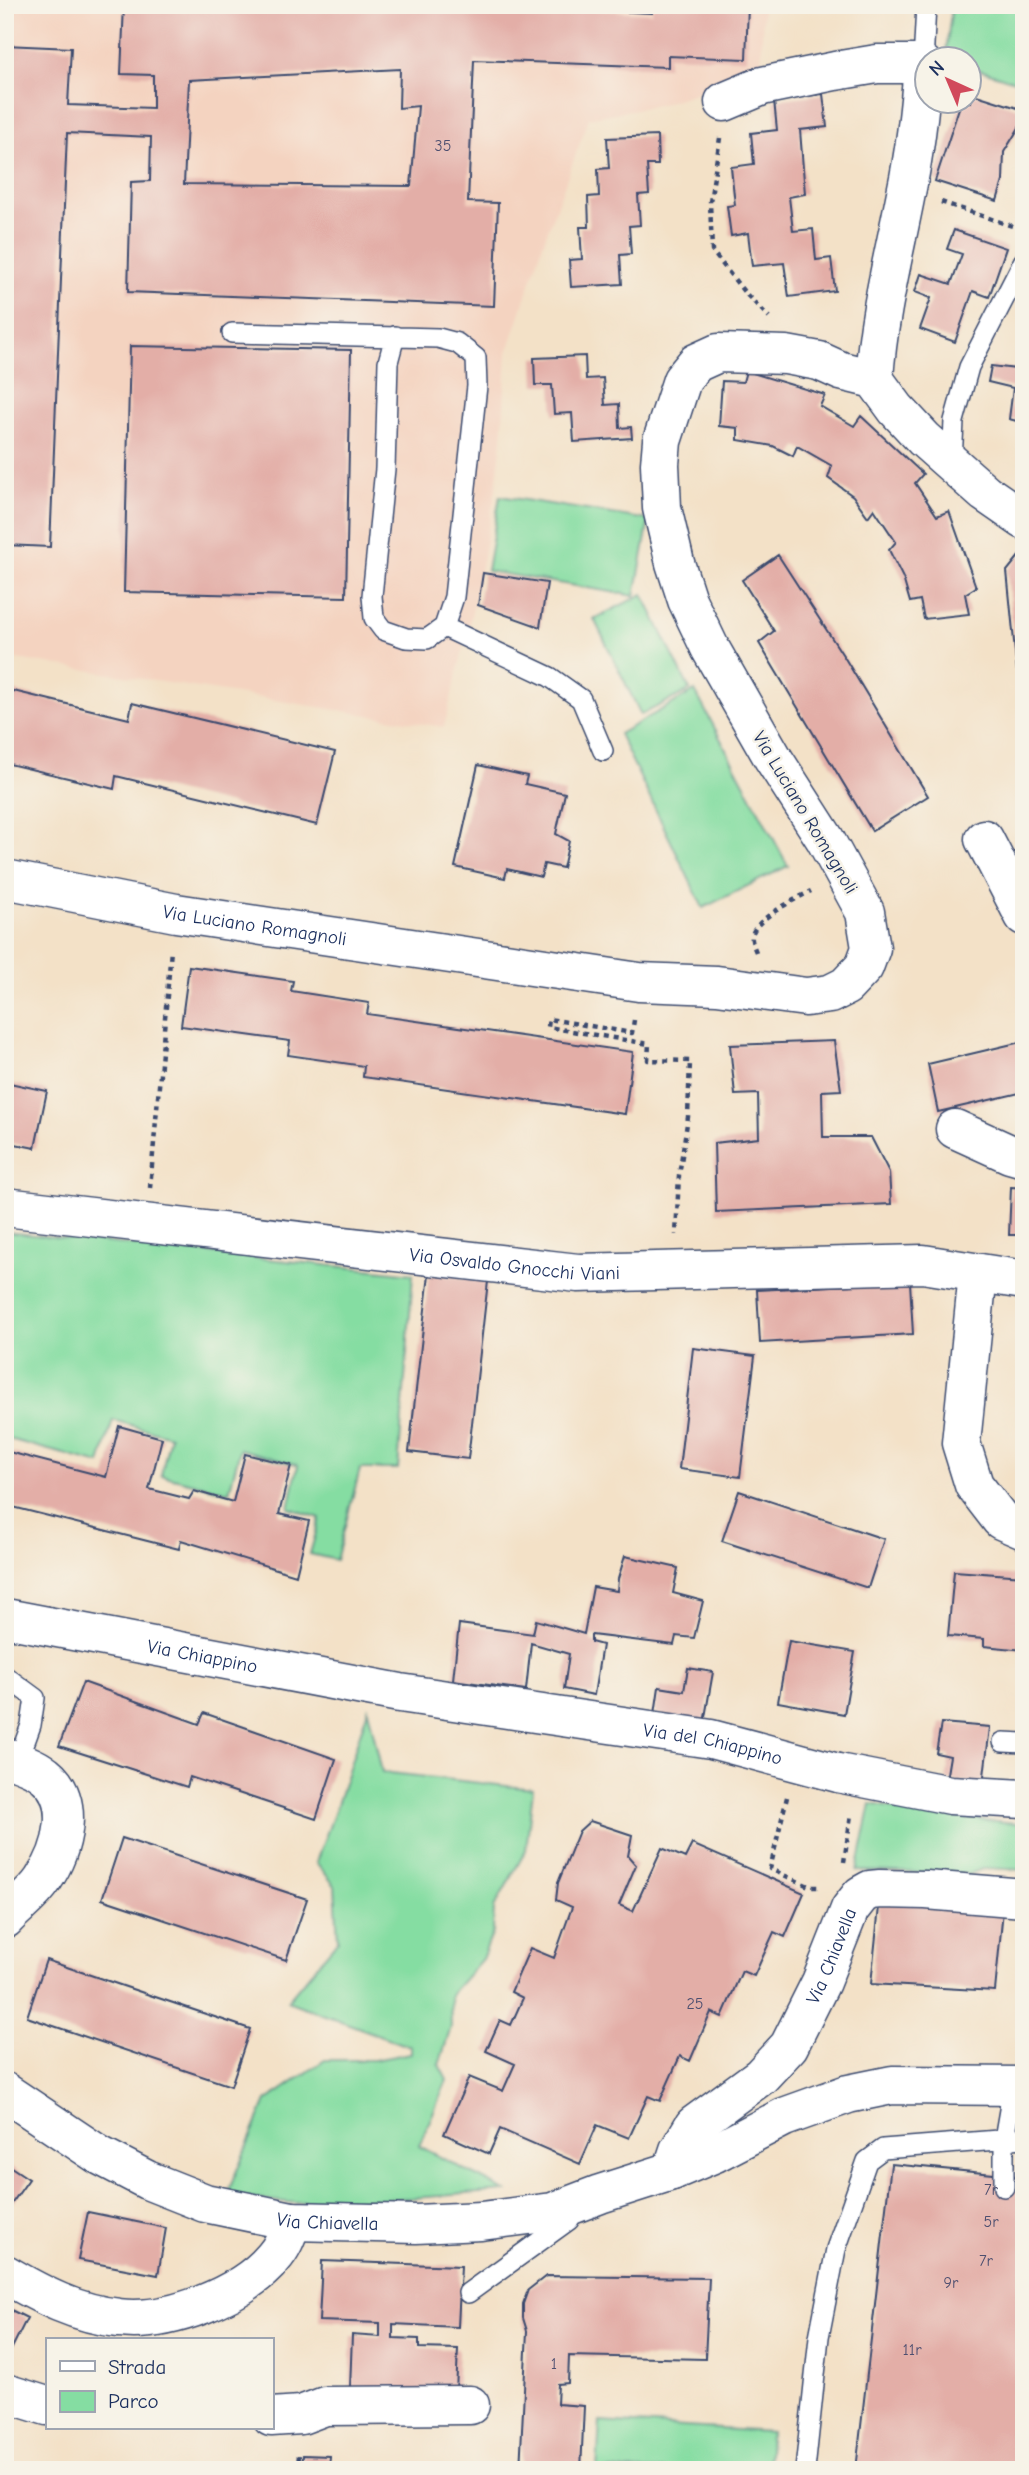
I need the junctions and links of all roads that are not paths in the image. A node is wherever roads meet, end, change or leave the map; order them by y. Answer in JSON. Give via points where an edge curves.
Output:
{"nodes":[{"id":1,"x":926,"y":5,"type":"edge"},
{"id":2,"x":924,"y":46,"type":"edge"},
{"id":3,"x":914,"y":63,"type":"edge"},
{"id":4,"x":724,"y":102,"type":"road end"},
{"id":5,"x":918,"y":116,"type":"edge"},
{"id":6,"x":1023,"y":262,"type":"edge"},
{"id":7,"x":232,"y":333,"type":"dead end"},
{"id":8,"x":395,"y":336,"type":"junction"},
{"id":9,"x":874,"y":379,"type":"junction"},
{"id":10,"x":952,"y":463,"type":"junction"},
{"id":11,"x":1024,"y":520,"type":"edge"},
{"id":12,"x":444,"y":627,"type":"junction"},
{"id":13,"x":603,"y":751,"type":"dead end"},
{"id":14,"x":984,"y":839,"type":"dead end"},
{"id":15,"x":5,"y":879,"type":"edge"},
{"id":16,"x":1024,"y":916,"type":"edge"},
{"id":17,"x":955,"y":1129,"type":"dead end"},
{"id":18,"x":1024,"y":1158,"type":"edge"},
{"id":19,"x":5,"y":1207,"type":"edge"},
{"id":20,"x":978,"y":1273,"type":"junction"},
{"id":21,"x":1024,"y":1280,"type":"edge"},
{"id":22,"x":1024,"y":1530,"type":"edge"},
{"id":23,"x":5,"y":1618,"type":"edge"},
{"id":24,"x":5,"y":1676,"type":"edge"},
{"id":25,"x":400,"y":1693,"type":"joint"},
{"id":26,"x":1003,"y":1742,"type":"dead end"},
{"id":27,"x":1024,"y":1743,"type":"edge"},
{"id":28,"x":12,"y":1759,"type":"edge"},
{"id":29,"x":1024,"y":1799,"type":"edge"},
{"id":30,"x":1024,"y":1898,"type":"edge"},
{"id":31,"x":5,"y":1919,"type":"edge"},
{"id":32,"x":1018,"y":2086,"type":"edge"},
{"id":33,"x":5,"y":2092,"type":"edge"},
{"id":34,"x":1014,"y":2138,"type":"edge"},
{"id":35,"x":672,"y":2171,"type":"junction"},
{"id":36,"x":1004,"y":2187,"type":"dead end"},
{"id":37,"x":578,"y":2203,"type":"junction"},
{"id":38,"x":292,"y":2221,"type":"junction"},
{"id":39,"x":5,"y":2274,"type":"edge"},
{"id":40,"x":468,"y":2293,"type":"dead end"},
{"id":41,"x":5,"y":2393,"type":"edge"},
{"id":42,"x":470,"y":2405,"type":"dead end"},
{"id":43,"x":46,"y":2406,"type":"edge"},
{"id":44,"x":273,"y":2417,"type":"edge"},
{"id":45,"x":805,"y":2470,"type":"edge"}],
"edges":[{"from":1,"to":2,"type":"lane"},
{"from":3,"to":4,"type":"street","via":[[835,71],[762,86]]},
{"from":5,"to":9,"type":"street"},
{"from":6,"to":10,"type":"lane","via":[[969,367],[954,421]]},
{"from":7,"to":8,"type":"lane"},
{"from":8,"to":12,"type":"lane","via":[[457,343],[476,358],[477,386],[454,597]]},
{"from":8,"to":12,"type":"lane","via":[[388,362],[374,618],[383,630],[406,638],[427,639]]},
{"from":9,"to":10,"type":"street","via":[[905,419]]},
{"from":9,"to":15,"type":"street","name":"Via Luciano Romagnoli","via":[[786,355],[718,353],[696,363],[682,380],[662,441],[660,464],[662,508],[687,600],[729,681],[865,912],[872,948],[864,967],[846,986],[806,997],[717,985],[639,982],[176,913]]},
{"from":10,"to":11,"type":"street"},
{"from":12,"to":13,"type":"lane","via":[[550,677],[582,699]]},
{"from":14,"to":16,"type":"street"},
{"from":17,"to":18,"type":"street"},
{"from":19,"to":20,"type":"street","name":"Via Osvaldo Gnocchi Viani","via":[[578,1273],[923,1264]]},
{"from":20,"to":21,"type":"street","name":"Via Osvaldo Gnocchi Viani"},
{"from":20,"to":22,"type":"street","via":[[961,1443],[974,1485],[1001,1520]]},
{"from":23,"to":25,"type":"street","name":"Via Chiappino"},
{"from":24,"to":28,"type":"lane","via":[[35,1698],[31,1725]]},
{"from":25,"to":29,"type":"street","name":"Via del Chiappino","via":[[711,1739],[848,1775],[950,1795]]},
{"from":26,"to":27,"type":"lane"},
{"from":28,"to":31,"type":"street","via":[[46,1776],[57,1791],[64,1804],[63,1830],[43,1880]]},
{"from":30,"to":35,"type":"street","name":"Via Chiavella","via":[[926,1889],[880,1889],[861,1895],[850,1909],[789,2046],[761,2076],[694,2125]]},
{"from":32,"to":34,"type":"lane"},
{"from":32,"to":35,"type":"street","name":"Via Chiavella","via":[[892,2085],[848,2094],[784,2117]]},
{"from":33,"to":38,"type":"street","name":"Via Chiavella","via":[[67,2136],[147,2180],[205,2203]]},
{"from":34,"to":36,"type":"lane"},
{"from":34,"to":45,"type":"lane","via":[[883,2149],[867,2161],[836,2249],[820,2337]]},
{"from":35,"to":37,"type":"street","name":"Via Chiavella"},
{"from":37,"to":38,"type":"street","name":"Via Chiavella","via":[[553,2212],[481,2221]]},
{"from":37,"to":40,"type":"lane","via":[[569,2220]]},
{"from":38,"to":39,"type":"street","via":[[272,2260],[239,2286],[194,2308],[159,2317],[120,2319],[81,2310],[48,2299]]},
{"from":41,"to":43,"type":"street"},
{"from":42,"to":44,"type":"street","via":[[325,2406],[301,2415]]}]}
